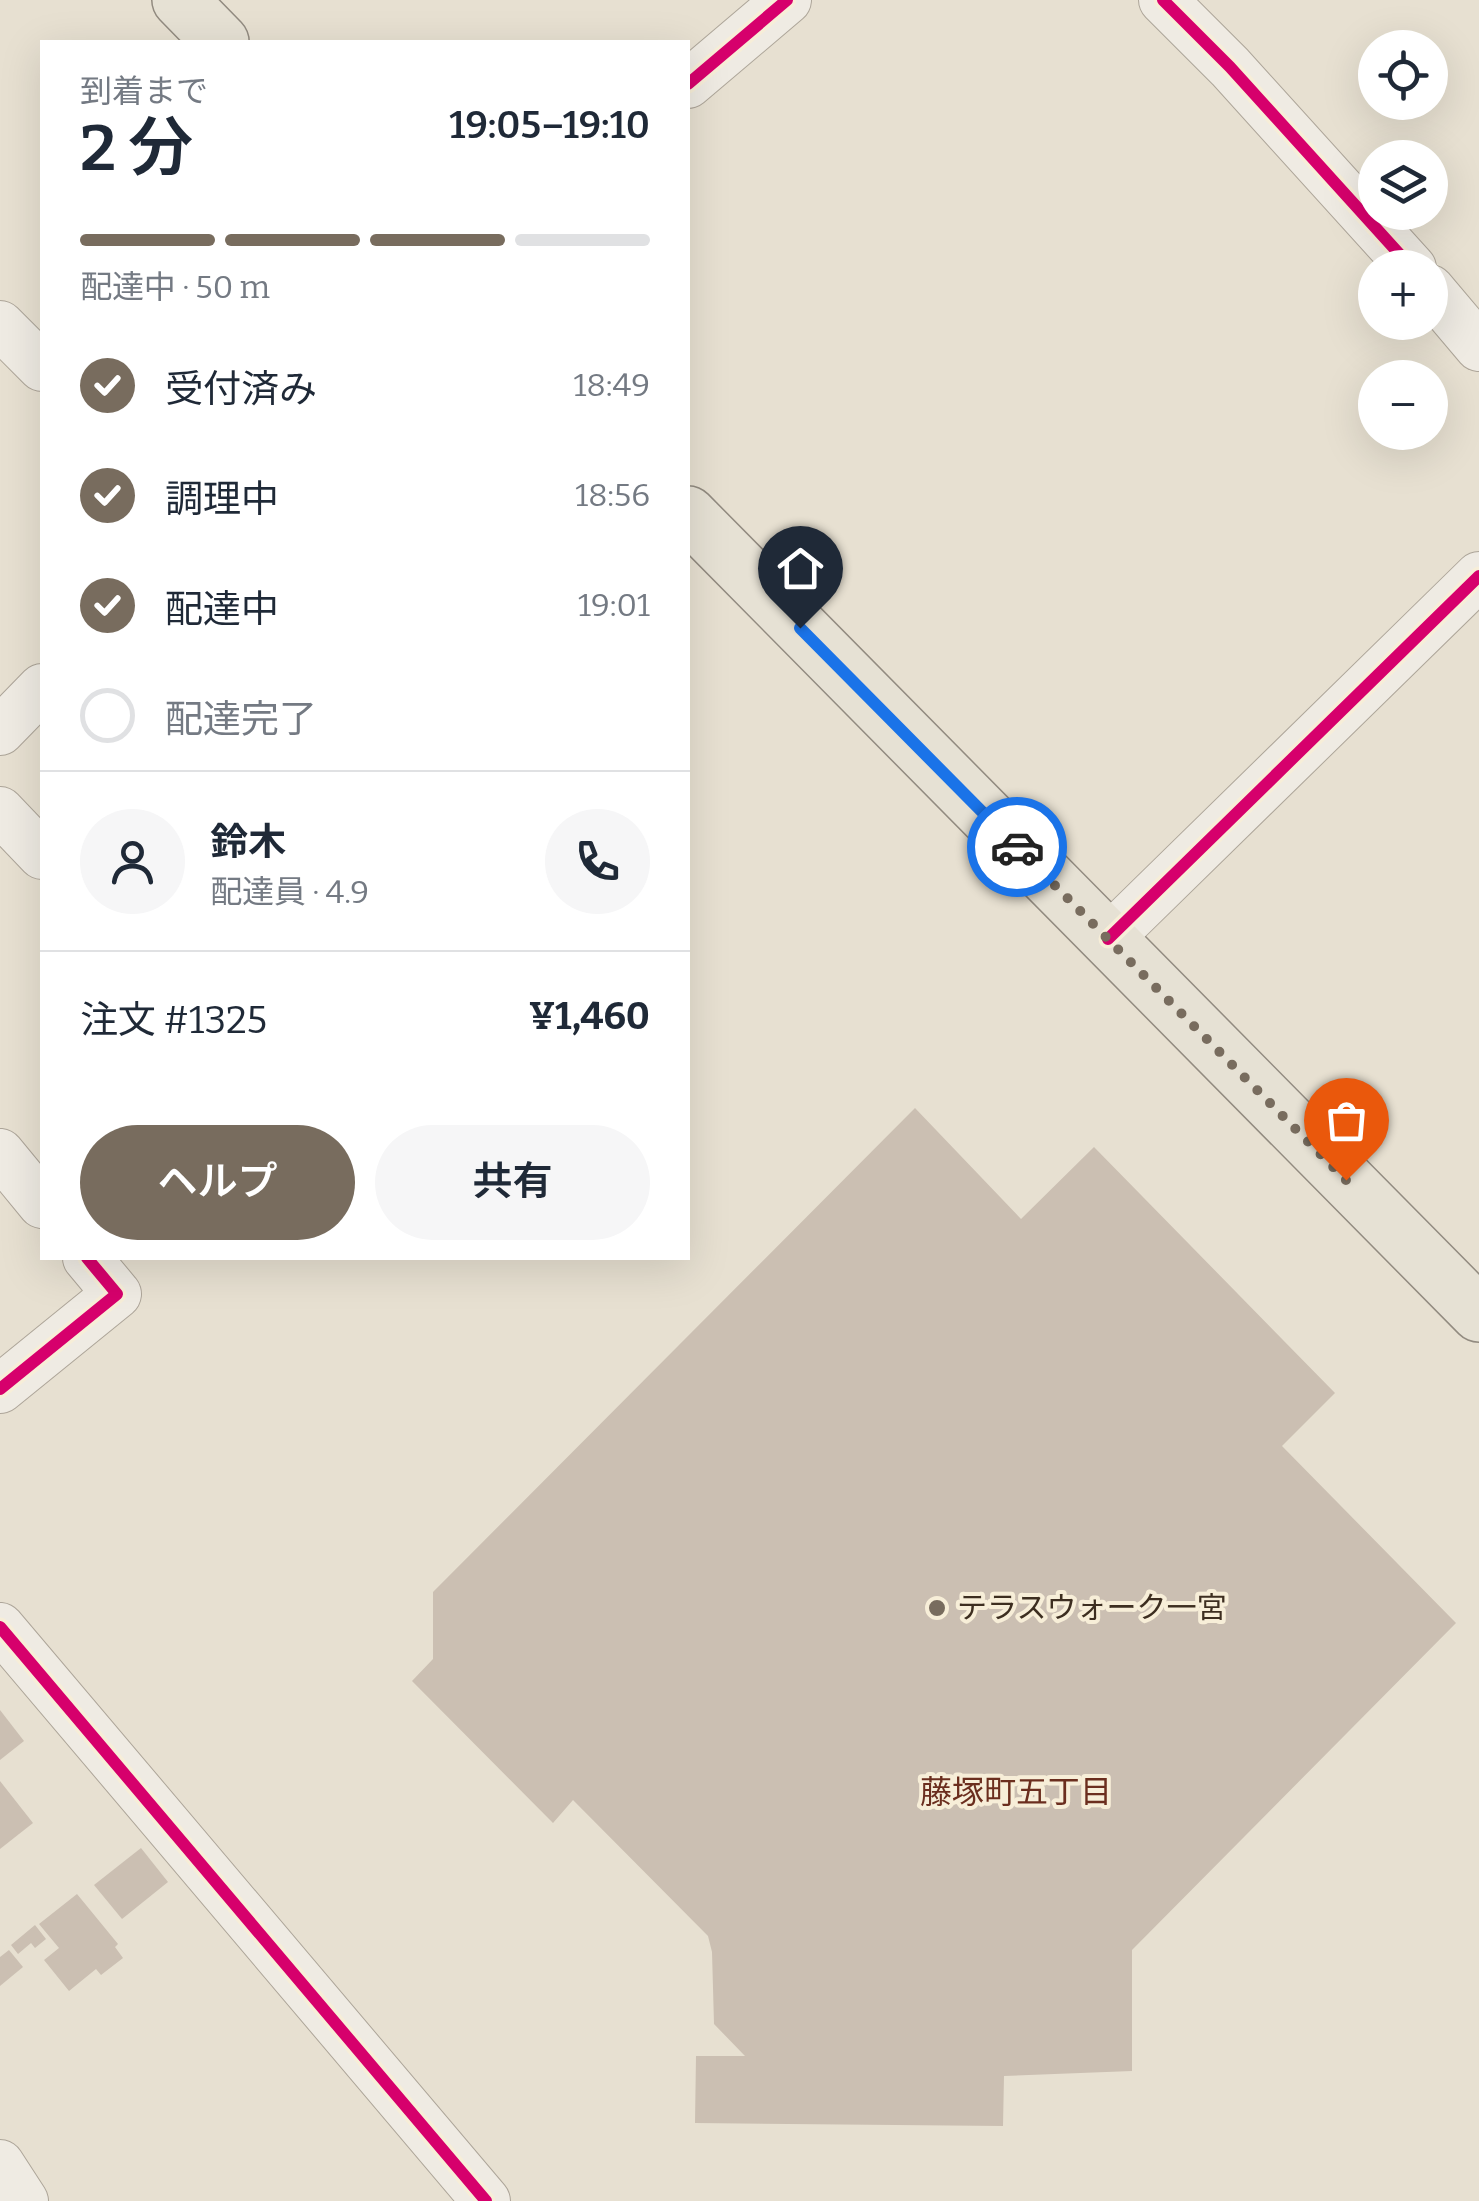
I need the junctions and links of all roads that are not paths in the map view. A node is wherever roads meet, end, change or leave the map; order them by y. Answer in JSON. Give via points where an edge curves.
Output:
{"nodes":[{"id":1,"x":180,"y":0,"type":"edge"},
{"id":2,"x":787,"y":0,"type":"edge"},
{"id":3,"x":1164,"y":0,"type":"edge"},
{"id":4,"x":220,"y":40,"type":"edge"},
{"id":5,"x":690,"y":82,"type":"edge"},
{"id":6,"x":1396,"y":250,"type":"edge"},
{"id":7,"x":1448,"y":310,"type":"edge"},
{"id":8,"x":0,"y":324,"type":"edge"},
{"id":9,"x":1479,"y":347,"type":"edge"},
{"id":10,"x":40,"y":365,"type":"edge"},
{"id":11,"x":690,"y":516,"type":"edge"},
{"id":12,"x":1479,"y":576,"type":"edge"},
{"id":13,"x":40,"y":690,"type":"edge"},
{"id":14,"x":0,"y":730,"type":"edge"},
{"id":15,"x":0,"y":811,"type":"edge"},
{"id":16,"x":40,"y":852,"type":"edge"},
{"id":17,"x":1108,"y":939,"type":"junction"},
{"id":18,"x":0,"y":1153,"type":"edge"},
{"id":19,"x":40,"y":1202,"type":"edge"},
{"id":20,"x":89,"y":1260,"type":"edge"},
{"id":21,"x":1479,"y":1314,"type":"edge"},
{"id":22,"x":0,"y":1390,"type":"edge"},
{"id":23,"x":0,"y":1627,"type":"edge"},
{"id":24,"x":0,"y":2164,"type":"edge"},
{"id":25,"x":24,"y":2201,"type":"edge"},
{"id":26,"x":486,"y":2201,"type":"edge"}],
"edges":[{"from":1,"to":4,"type":"main road"},
{"from":2,"to":5,"type":"street"},
{"from":3,"to":6,"type":"street"},
{"from":7,"to":9,"type":"street"},
{"from":8,"to":10,"type":"street"},
{"from":11,"to":17,"type":"main road"},
{"from":12,"to":17,"type":"street"},
{"from":13,"to":14,"type":"street"},
{"from":15,"to":16,"type":"street"},
{"from":17,"to":21,"type":"main road"},
{"from":18,"to":19,"type":"street"},
{"from":20,"to":22,"type":"street","via":[[117,1294]]},
{"from":23,"to":26,"type":"street"},
{"from":24,"to":25,"type":"street"}]}
